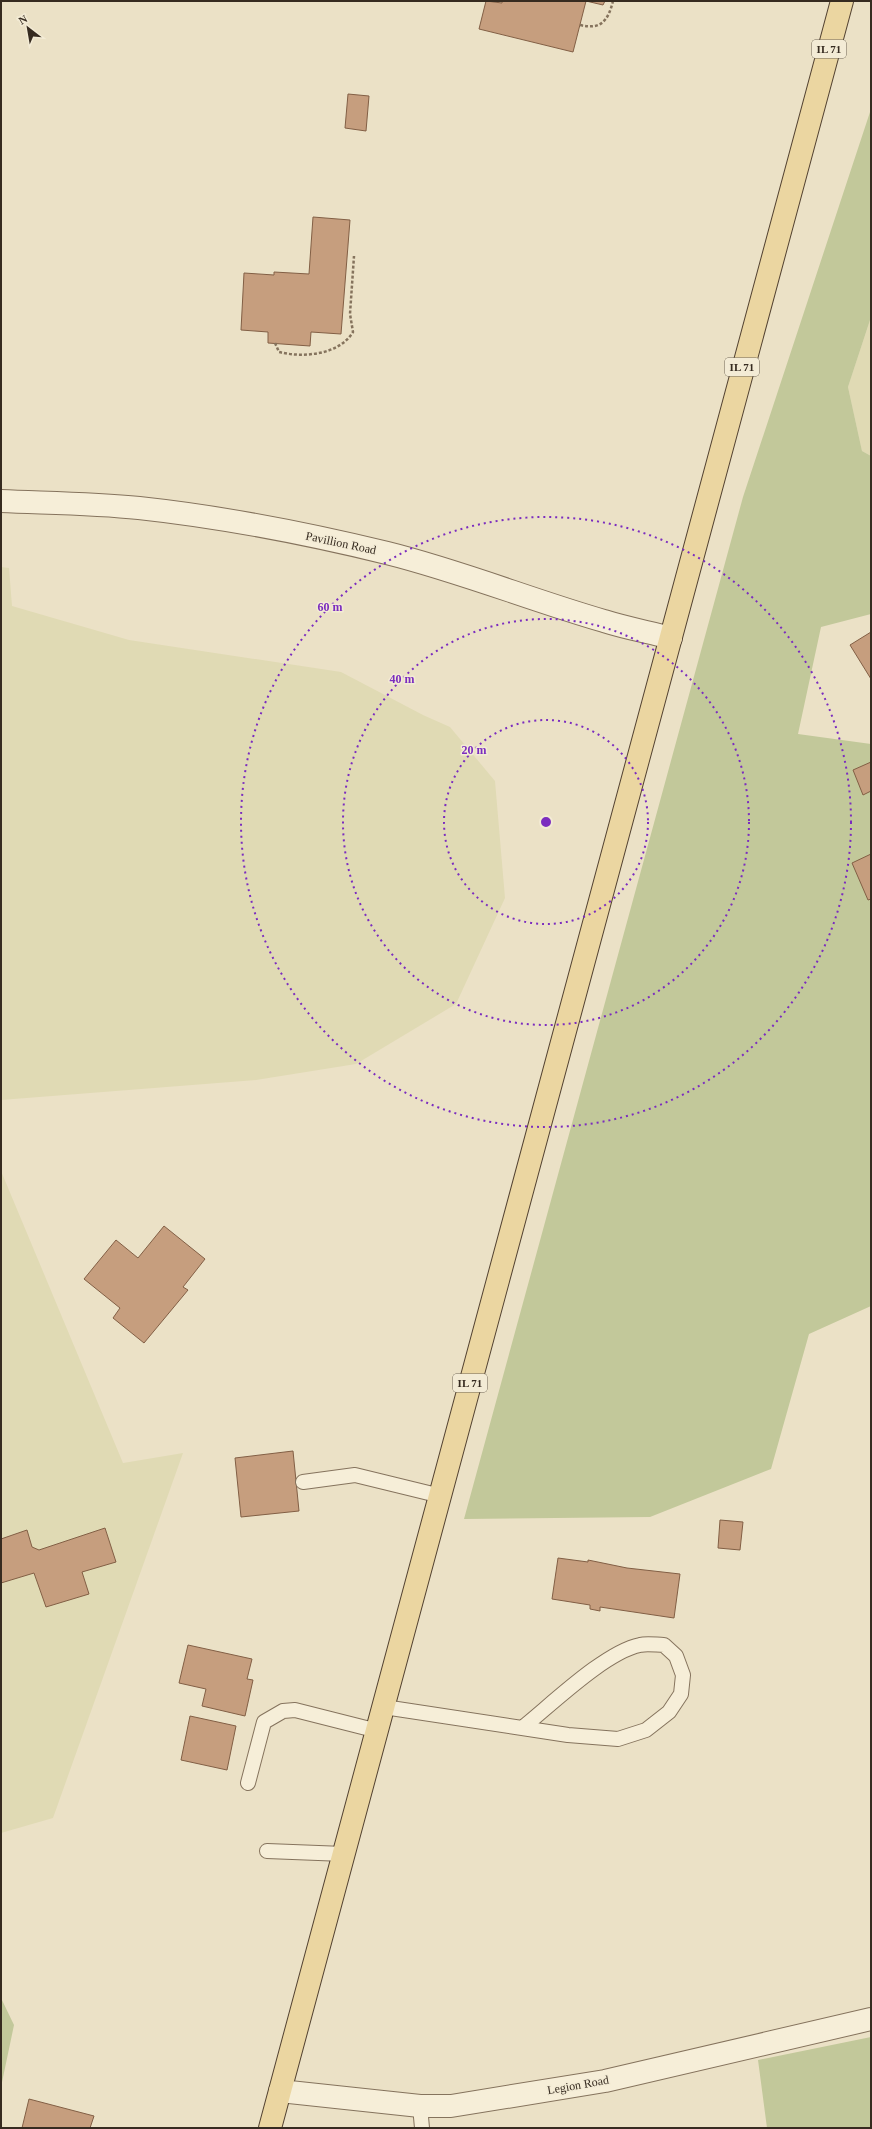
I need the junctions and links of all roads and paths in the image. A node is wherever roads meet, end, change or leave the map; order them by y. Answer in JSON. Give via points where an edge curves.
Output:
{"nodes":[{"id":1,"x":613,"y":1,"type":"edge"},
{"id":2,"x":842,"y":1,"type":"edge"},
{"id":3,"x":580,"y":26,"type":"dead end"},
{"id":4,"x":354,"y":256,"type":"dead end"},
{"id":5,"x":275,"y":343,"type":"dead end"},
{"id":6,"x":1,"y":501,"type":"edge"},
{"id":7,"x":671,"y":638,"type":"junction"},
{"id":8,"x":303,"y":1482,"type":"dead end"},
{"id":9,"x":441,"y":1496,"type":"junction"},
{"id":10,"x":384,"y":1707,"type":"junction"},
{"id":11,"x":522,"y":1728,"type":"junction"},
{"id":12,"x":378,"y":1731,"type":"junction"},
{"id":13,"x":248,"y":1783,"type":"dead end"},
{"id":14,"x":267,"y":1850,"type":"dead end"},
{"id":15,"x":344,"y":1854,"type":"junction"},
{"id":16,"x":871,"y":2019,"type":"edge"},
{"id":17,"x":280,"y":2091,"type":"junction"},
{"id":18,"x":420,"y":2106,"type":"junction"},
{"id":19,"x":270,"y":2128,"type":"edge"},
{"id":20,"x":422,"y":2128,"type":"edge"}],
"edges":[{"from":1,"to":3,"type":"path","via":[[610,12],[602,24],[592,28]]},
{"from":2,"to":7,"type":"main road","number":"IL 71"},
{"from":4,"to":5,"type":"path","via":[[350,314],[353,332],[348,340],[335,348],[316,354],[279,352]]},
{"from":6,"to":7,"type":"street","name":"Pavillion Road","via":[[98,504],[248,524],[386,553],[605,622]]},
{"from":7,"to":9,"type":"main road","number":"IL 71"},
{"from":8,"to":9,"type":"lane","via":[[355,1475]]},
{"from":9,"to":10,"type":"main road","number":"IL 71"},
{"from":10,"to":11,"type":"lane"},
{"from":10,"to":12,"type":"main road","number":"IL 71"},
{"from":11,"to":11,"type":"lane","via":[[618,1739],[646,1730],[668,1712],[681,1694],[683,1675],[676,1656],[664,1645],[640,1644],[620,1651]]},
{"from":12,"to":13,"type":"lane","via":[[295,1710],[283,1711],[264,1722]]},
{"from":12,"to":15,"type":"main road","number":"IL 71"},
{"from":14,"to":15,"type":"lane"},
{"from":15,"to":17,"type":"main road","number":"IL 71"},
{"from":16,"to":18,"type":"street","name":"Legion Road","via":[[605,2081],[451,2106]]},
{"from":17,"to":18,"type":"street","name":"Legion Road"},
{"from":17,"to":19,"type":"main road","number":"IL 71"},
{"from":18,"to":20,"type":"lane"}]}
